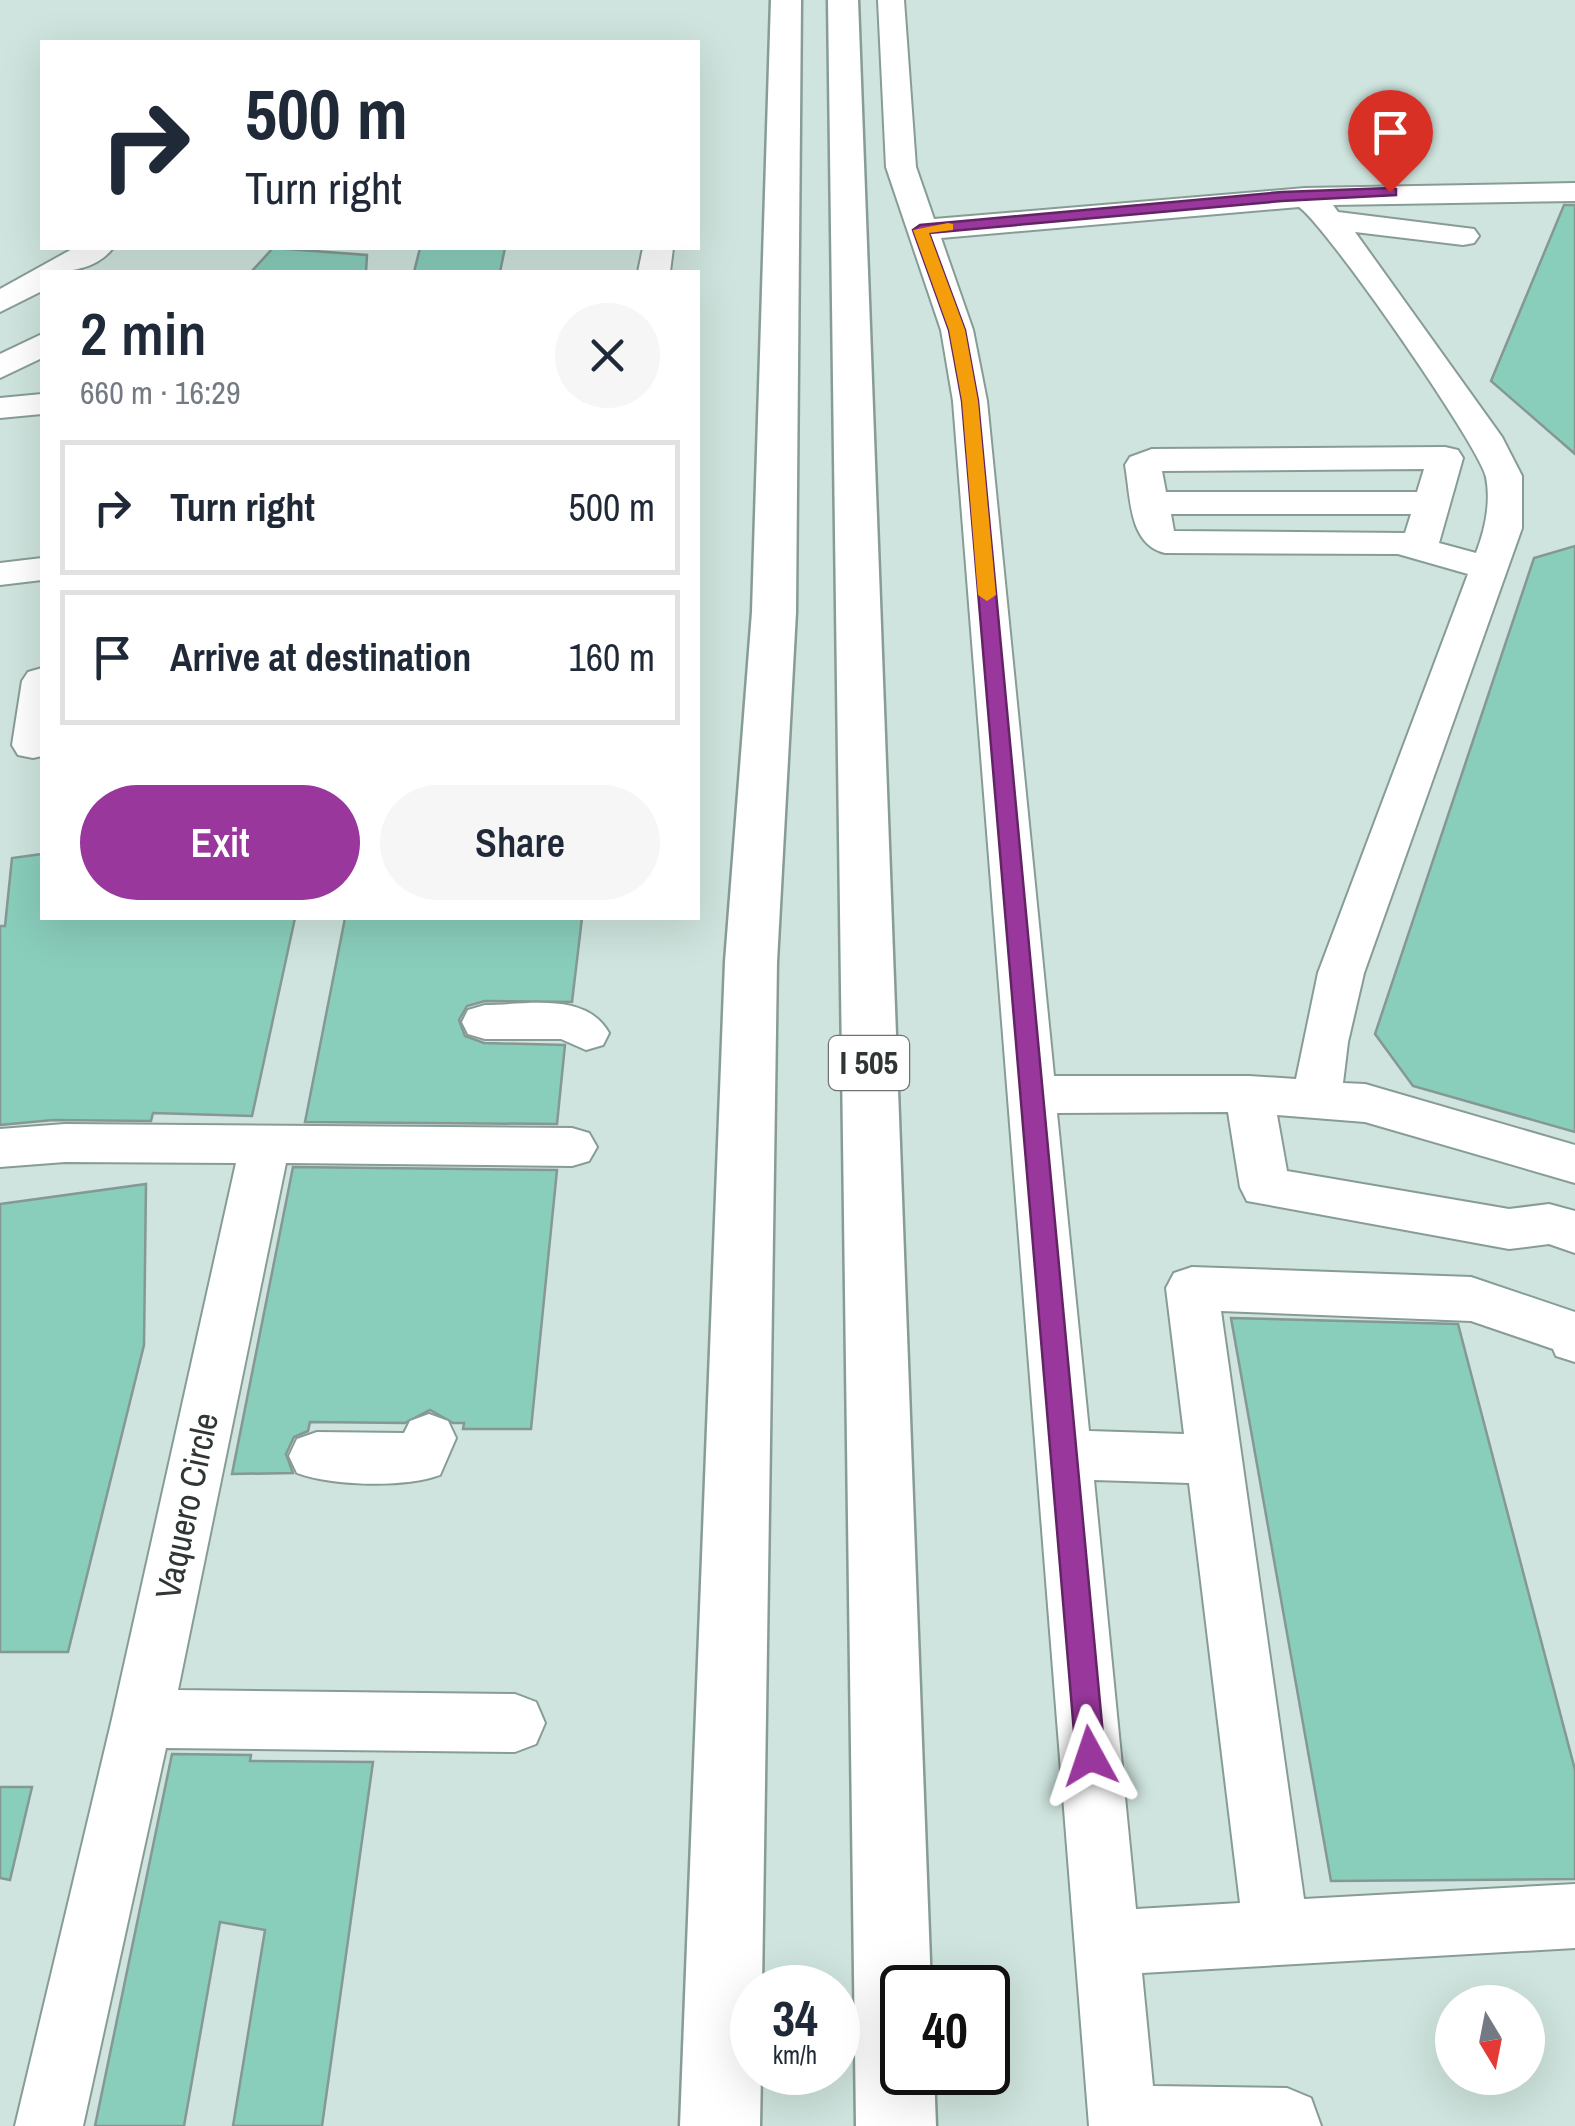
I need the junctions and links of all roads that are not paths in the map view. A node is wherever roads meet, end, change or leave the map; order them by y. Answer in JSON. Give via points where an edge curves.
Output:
{"nodes":[{"id":1,"x":843,"y":0,"type":"edge"},
{"id":2,"x":891,"y":0,"type":"edge"},
{"id":3,"x":782,"y":10,"type":"edge"},
{"id":4,"x":1575,"y":192,"type":"edge"},
{"id":5,"x":1372,"y":193,"type":"junction"},
{"id":6,"x":1317,"y":208,"type":"junction"},
{"id":7,"x":1380,"y":225,"type":"junction"},
{"id":8,"x":920,"y":230,"type":"junction"},
{"id":9,"x":1463,"y":236,"type":"dead end"},
{"id":10,"x":93,"y":250,"type":"edge"},
{"id":11,"x":56,"y":270,"type":"edge"},
{"id":12,"x":40,"y":279,"type":"edge"},
{"id":13,"x":0,"y":302,"type":"edge"},
{"id":14,"x":40,"y":345,"type":"edge"},
{"id":15,"x":0,"y":368,"type":"edge"},
{"id":16,"x":40,"y":404,"type":"edge"},
{"id":17,"x":0,"y":408,"type":"edge"},
{"id":18,"x":1493,"y":456,"type":"junction"},
{"id":19,"x":1445,"y":458,"type":"junction"},
{"id":20,"x":1151,"y":503,"type":"junction"},
{"id":21,"x":1432,"y":503,"type":"junction"},
{"id":22,"x":1419,"y":549,"type":"junction"},
{"id":23,"x":1490,"y":568,"type":"junction"},
{"id":24,"x":40,"y":569,"type":"edge"},
{"id":25,"x":0,"y":574,"type":"edge"},
{"id":26,"x":40,"y":688,"type":"edge"},
{"id":27,"x":25,"y":746,"type":"edge"},
{"id":28,"x":485,"y":1022,"type":"dead end"},
{"id":29,"x":586,"y":1034,"type":"dead end"},
{"id":30,"x":1249,"y":1094,"type":"junction"},
{"id":31,"x":1031,"y":1095,"type":"junction"},
{"id":32,"x":1317,"y":1098,"type":"junction"},
{"id":33,"x":265,"y":1144,"type":"junction"},
{"id":34,"x":572,"y":1146,"type":"dead end"},
{"id":35,"x":0,"y":1148,"type":"edge"},
{"id":36,"x":1575,"y":1164,"type":"edge"},
{"id":37,"x":1575,"y":1232,"type":"edge"},
{"id":38,"x":1575,"y":1340,"type":"edge"},
{"id":39,"x":429,"y":1438,"type":"dead end"},
{"id":40,"x":1063,"y":1455,"type":"junction"},
{"id":41,"x":317,"y":1456,"type":"dead end"},
{"id":42,"x":1214,"y":1459,"type":"junction"},
{"id":43,"x":142,"y":1719,"type":"junction"},
{"id":44,"x":515,"y":1723,"type":"dead end"},
{"id":45,"x":1575,"y":1916,"type":"edge"},
{"id":46,"x":1276,"y":1934,"type":"junction"},
{"id":47,"x":1108,"y":1943,"type":"junction"},
{"id":48,"x":1122,"y":2123,"type":"edge"},
{"id":49,"x":49,"y":2126,"type":"edge"},
{"id":50,"x":720,"y":2126,"type":"edge"},
{"id":51,"x":896,"y":2126,"type":"edge"},
{"id":52,"x":1287,"y":2126,"type":"edge"}],
"edges":[{"from":1,"to":51,"type":"highway","number":"I 505"},
{"from":2,"to":8,"type":"street","via":[[902,167]]},
{"from":3,"to":50,"type":"highway","via":[[774,612],[751,962]]},
{"from":4,"to":5,"type":"street","via":[[1513,198]]},
{"from":5,"to":6,"type":"street"},
{"from":5,"to":7,"type":"street"},
{"from":6,"to":7,"type":"street"},
{"from":6,"to":8,"type":"street"},
{"from":6,"to":18,"type":"street","via":[[1370,272]]},
{"from":7,"to":9,"type":"street"},
{"from":8,"to":31,"type":"street","via":[[957,330],[970,401]]},
{"from":10,"to":11,"type":"street"},
{"from":12,"to":13,"type":"street"},
{"from":14,"to":15,"type":"street"},
{"from":16,"to":17,"type":"street"},
{"from":18,"to":19,"type":"street"},
{"from":18,"to":23,"type":"street","via":[[1504,476],[1504,528]]},
{"from":19,"to":20,"type":"street","via":[[1152,460],[1143,465]]},
{"from":19,"to":21,"type":"street"},
{"from":20,"to":21,"type":"street"},
{"from":20,"to":22,"type":"street","via":[[1165,542]]},
{"from":21,"to":22,"type":"street"},
{"from":22,"to":23,"type":"street"},
{"from":23,"to":32,"type":"street","via":[[1341,973]]},
{"from":24,"to":25,"type":"street"},
{"from":26,"to":27,"type":"street"},
{"from":28,"to":29,"type":"street","via":[[571,1022]]},
{"from":30,"to":31,"type":"street"},
{"from":30,"to":32,"type":"street"},
{"from":30,"to":37,"type":"street","via":[[1265,1187],[1508,1229],[1548,1224]]},
{"from":31,"to":40,"type":"street"},
{"from":32,"to":36,"type":"street","via":[[1366,1103]]},
{"from":33,"to":34,"type":"street"},
{"from":33,"to":35,"type":"street"},
{"from":33,"to":43,"type":"street","name":"Vaquero Circle"},
{"from":38,"to":42,"type":"street","via":[[1574,1334],[1471,1300],[1192,1288]]},
{"from":39,"to":41,"type":"street","via":[[420,1458]]},
{"from":40,"to":42,"type":"street"},
{"from":40,"to":47,"type":"street"},
{"from":42,"to":46,"type":"street"},
{"from":43,"to":44,"type":"street"},
{"from":43,"to":49,"type":"street","name":"Vaquero Circle"},
{"from":45,"to":46,"type":"street"},
{"from":46,"to":47,"type":"street"},
{"from":47,"to":48,"type":"street"},
{"from":48,"to":52,"type":"street"}]}
